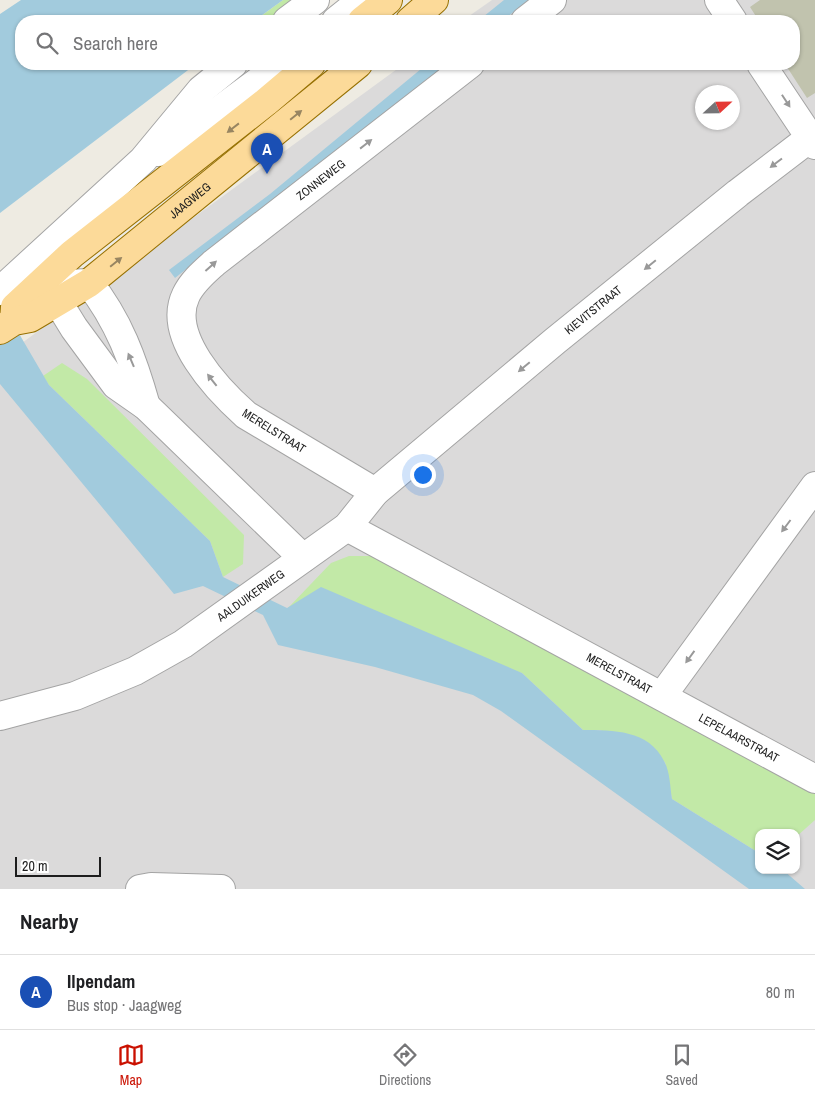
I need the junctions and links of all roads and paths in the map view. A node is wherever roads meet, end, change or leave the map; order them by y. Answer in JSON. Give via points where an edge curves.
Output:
{"nodes":[{"id":1,"x":315,"y":0,"type":"edge"},
{"id":2,"x":362,"y":0,"type":"edge"},
{"id":3,"x":388,"y":0,"type":"edge"},
{"id":4,"x":434,"y":0,"type":"edge"},
{"id":5,"x":552,"y":0,"type":"edge"},
{"id":6,"x":719,"y":0,"type":"edge"},
{"id":7,"x":295,"y":15,"type":"edge"},
{"id":8,"x":343,"y":15,"type":"edge"},
{"id":9,"x":369,"y":15,"type":"edge"},
{"id":10,"x":417,"y":15,"type":"edge"},
{"id":11,"x":533,"y":15,"type":"edge"},
{"id":12,"x":729,"y":15,"type":"edge"},
{"id":13,"x":226,"y":70,"type":"edge"},
{"id":14,"x":274,"y":70,"type":"edge"},
{"id":15,"x":304,"y":70,"type":"edge"},
{"id":16,"x":351,"y":70,"type":"edge"},
{"id":17,"x":462,"y":70,"type":"edge"},
{"id":18,"x":765,"y":70,"type":"edge"},
{"id":19,"x":813,"y":139,"type":"edge"},
{"id":20,"x":143,"y":160,"type":"junction"},
{"id":21,"x":89,"y":283,"type":"junction"},
{"id":22,"x":0,"y":291,"type":"edge"},
{"id":23,"x":49,"y":294,"type":"junction"},
{"id":24,"x":184,"y":305,"type":"joint"},
{"id":25,"x":7,"y":326,"type":"edge"},
{"id":26,"x":146,"y":406,"type":"junction"},
{"id":27,"x":815,"y":486,"type":"edge"},
{"id":28,"x":375,"y":492,"type":"junction"},
{"id":29,"x":347,"y":527,"type":"junction"},
{"id":30,"x":303,"y":558,"type":"junction"},
{"id":31,"x":662,"y":696,"type":"junction"},
{"id":32,"x":0,"y":716,"type":"edge"},
{"id":33,"x":815,"y":779,"type":"edge"},
{"id":34,"x":140,"y":889,"type":"edge"},
{"id":35,"x":221,"y":889,"type":"edge"}],
"edges":[{"from":1,"to":7,"type":"street"},
{"from":2,"to":8,"type":"street"},
{"from":3,"to":9,"type":"main road"},
{"from":4,"to":10,"type":"main road"},
{"from":5,"to":11,"type":"street"},
{"from":6,"to":12,"type":"street"},
{"from":13,"to":20,"type":"street","via":[[201,90]]},
{"from":14,"to":20,"type":"street","via":[[179,140]]},
{"from":15,"to":23,"type":"main road","one_way":true,"via":[[72,254]]},
{"from":21,"to":16,"type":"main road","name":"JAAGWEG","one_way":true},
{"from":24,"to":17,"type":"street","name":"ZONNEWEG","one_way":true,"via":[[185,296],[192,286],[214,263]]},
{"from":18,"to":19,"type":"street","one_way":true},
{"from":19,"to":28,"type":"street","name":"KIEVITSTRAAT","one_way":true,"via":[[555,341]]},
{"from":20,"to":22,"type":"street"},
{"from":21,"to":23,"type":"street"},
{"from":26,"to":21,"type":"street","one_way":true,"via":[[135,367],[108,307]]},
{"from":23,"to":25,"type":"main road","via":[[15,307]]},
{"from":23,"to":26,"type":"street","via":[[116,385]]},
{"from":28,"to":24,"type":"street","name":"MERELSTRAAT","one_way":true,"via":[[246,416],[221,391],[194,354],[183,326]]},
{"from":26,"to":30,"type":"street"},
{"from":27,"to":31,"type":"street","name":"MERELSTRAAT","one_way":true},
{"from":28,"to":29,"type":"street"},
{"from":29,"to":30,"type":"street"},
{"from":29,"to":31,"type":"street","name":"MERELSTRAAT"},
{"from":30,"to":32,"type":"street","name":"AALDUIKERWEG","via":[[183,644],[135,671],[75,696]]},
{"from":31,"to":33,"type":"street","name":"LEPELAARSTRAAT"},
{"from":34,"to":35,"type":"street"}]}
